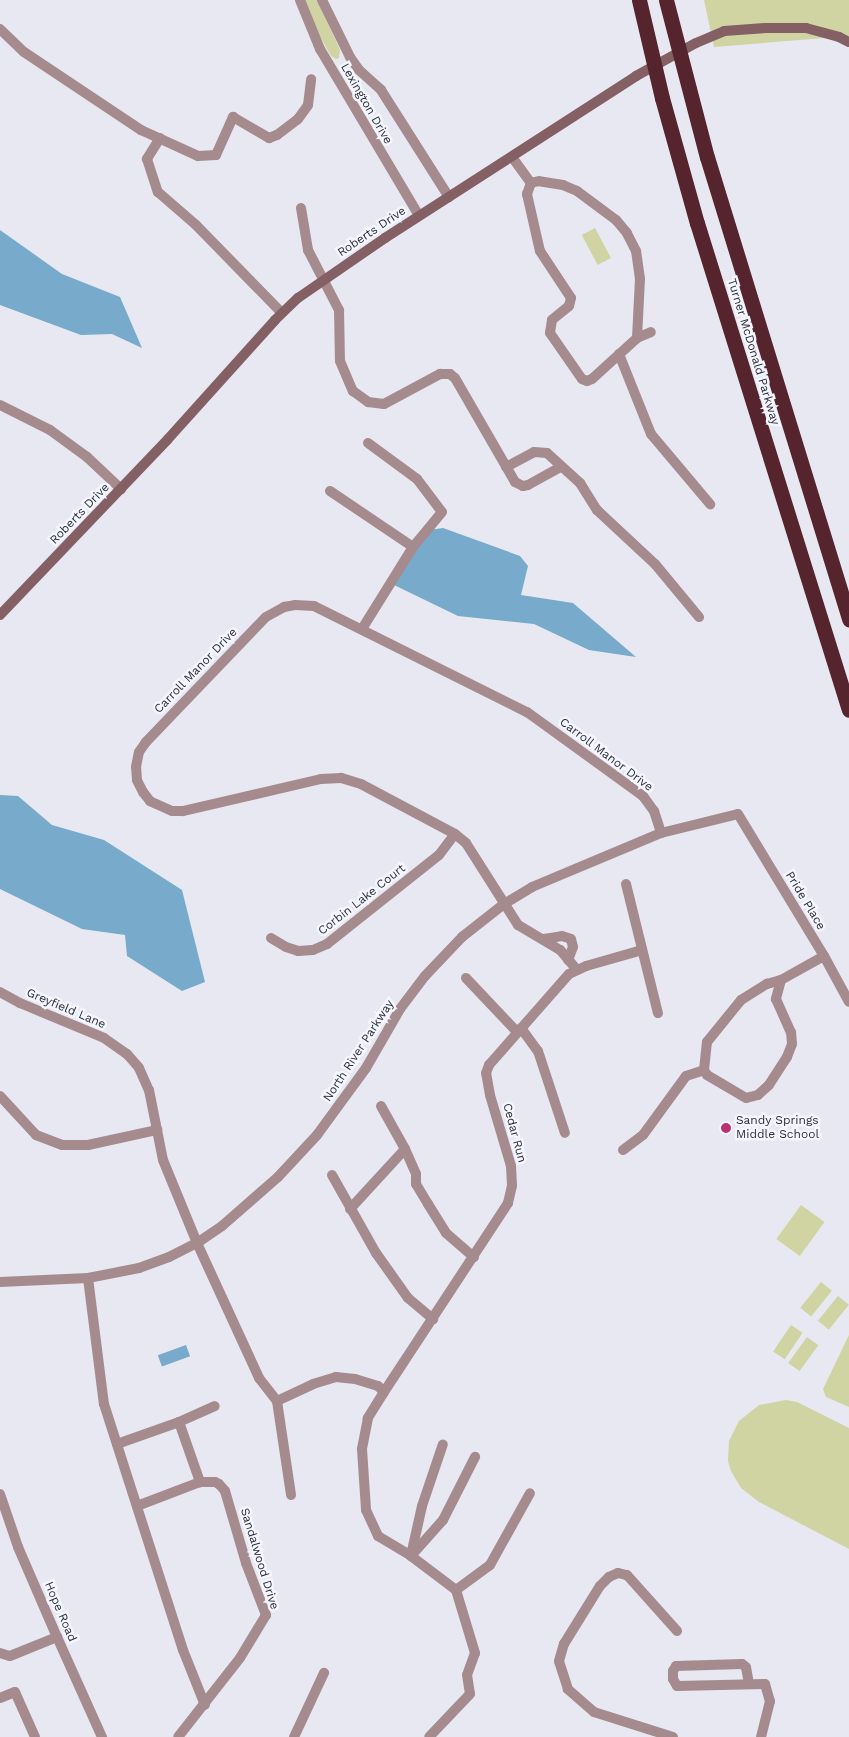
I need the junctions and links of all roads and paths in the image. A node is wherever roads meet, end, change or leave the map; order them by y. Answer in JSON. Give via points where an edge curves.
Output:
{"nodes":[{"id":1,"x":300,"y":0,"type":"edge"},
{"id":2,"x":322,"y":0,"type":"edge"},
{"id":3,"x":639,"y":0,"type":"edge"},
{"id":4,"x":666,"y":0,"type":"edge"},
{"id":5,"x":0,"y":29,"type":"edge"},
{"id":6,"x":849,"y":42,"type":"edge"},
{"id":7,"x":311,"y":79,"type":"dead end"},
{"id":8,"x":160,"y":138,"type":"junction"},
{"id":9,"x":512,"y":157,"type":"junction"},
{"id":10,"x":531,"y":184,"type":"junction"},
{"id":11,"x":449,"y":198,"type":"junction"},
{"id":12,"x":301,"y":208,"type":"dead end"},
{"id":13,"x":419,"y":216,"type":"junction"},
{"id":14,"x":324,"y":280,"type":"junction"},
{"id":15,"x":282,"y":313,"type":"junction"},
{"id":16,"x":651,"y":332,"type":"dead end"},
{"id":17,"x":636,"y":338,"type":"junction"},
{"id":18,"x":620,"y":354,"type":"junction"},
{"id":19,"x":0,"y":405,"type":"edge"},
{"id":20,"x":368,"y":444,"type":"dead end"},
{"id":21,"x":506,"y":467,"type":"junction"},
{"id":22,"x":561,"y":467,"type":"junction"},
{"id":23,"x":121,"y":489,"type":"junction"},
{"id":24,"x":330,"y":491,"type":"dead end"},
{"id":25,"x":710,"y":504,"type":"dead end"},
{"id":26,"x":413,"y":547,"type":"junction"},
{"id":27,"x":0,"y":614,"type":"edge"},
{"id":28,"x":699,"y":617,"type":"dead end"},
{"id":29,"x":849,"y":620,"type":"edge"},
{"id":30,"x":362,"y":629,"type":"junction"},
{"id":31,"x":849,"y":710,"type":"edge"},
{"id":32,"x":738,"y":814,"type":"joint"},
{"id":33,"x":455,"y":834,"type":"junction"},
{"id":34,"x":661,"y":834,"type":"junction"},
{"id":35,"x":626,"y":884,"type":"dead end"},
{"id":36,"x":504,"y":904,"type":"junction"},
{"id":37,"x":271,"y":938,"type":"dead end"},
{"id":38,"x":544,"y":939,"type":"junction"},
{"id":39,"x":642,"y":950,"type":"junction"},
{"id":40,"x":824,"y":956,"type":"junction"},
{"id":41,"x":568,"y":960,"type":"junction"},
{"id":42,"x":577,"y":970,"type":"junction"},
{"id":43,"x":466,"y":978,"type":"dead end"},
{"id":44,"x":781,"y":980,"type":"junction"},
{"id":45,"x":0,"y":992,"type":"edge"},
{"id":46,"x":849,"y":1002,"type":"edge"},
{"id":47,"x":658,"y":1013,"type":"dead end"},
{"id":48,"x":519,"y":1030,"type":"junction"},
{"id":49,"x":704,"y":1070,"type":"junction"},
{"id":50,"x":0,"y":1096,"type":"edge"},
{"id":51,"x":381,"y":1106,"type":"dead end"},
{"id":52,"x":157,"y":1130,"type":"junction"},
{"id":53,"x":565,"y":1133,"type":"dead end"},
{"id":54,"x":405,"y":1150,"type":"junction"},
{"id":55,"x":623,"y":1150,"type":"dead end"},
{"id":56,"x":332,"y":1175,"type":"dead end"},
{"id":57,"x":350,"y":1209,"type":"junction"},
{"id":58,"x":197,"y":1243,"type":"junction"},
{"id":59,"x":474,"y":1257,"type":"junction"},
{"id":60,"x":88,"y":1278,"type":"junction"},
{"id":61,"x":0,"y":1282,"type":"edge"},
{"id":62,"x":433,"y":1319,"type":"junction"},
{"id":63,"x":384,"y":1392,"type":"junction"},
{"id":64,"x":277,"y":1401,"type":"junction"},
{"id":65,"x":215,"y":1406,"type":"dead end"},
{"id":66,"x":179,"y":1422,"type":"junction"},
{"id":67,"x":117,"y":1444,"type":"junction"},
{"id":68,"x":443,"y":1444,"type":"dead end"},
{"id":69,"x":475,"y":1457,"type":"dead end"},
{"id":70,"x":200,"y":1482,"type":"junction"},
{"id":71,"x":530,"y":1493,"type":"dead end"},
{"id":72,"x":0,"y":1494,"type":"edge"},
{"id":73,"x":291,"y":1495,"type":"dead end"},
{"id":74,"x":137,"y":1506,"type":"junction"},
{"id":75,"x":411,"y":1556,"type":"junction"},
{"id":76,"x":456,"y":1590,"type":"junction"},
{"id":77,"x":677,"y":1631,"type":"dead end"},
{"id":78,"x":56,"y":1637,"type":"junction"},
{"id":79,"x":0,"y":1654,"type":"edge"},
{"id":80,"x":324,"y":1673,"type":"dead end"},
{"id":81,"x":749,"y":1684,"type":"junction"},
{"id":82,"x":0,"y":1698,"type":"edge"},
{"id":83,"x":205,"y":1705,"type":"junction"},
{"id":84,"x":35,"y":1737,"type":"edge"},
{"id":85,"x":102,"y":1737,"type":"edge"},
{"id":86,"x":178,"y":1737,"type":"edge"},
{"id":87,"x":294,"y":1737,"type":"edge"},
{"id":88,"x":429,"y":1737,"type":"edge"},
{"id":89,"x":673,"y":1737,"type":"edge"},
{"id":90,"x":761,"y":1737,"type":"edge"}],
"edges":[{"from":1,"to":13,"type":"street","name":"Lexington Drive","via":[[320,50]]},
{"from":2,"to":11,"type":"street","name":"Lexington Drive","via":[[348,53],[359,70],[380,90]]},
{"from":3,"to":31,"type":"highway","name":"Turner McDonald Parkway","via":[[662,98],[697,222]]},
{"from":4,"to":29,"type":"highway","name":"Turner McDonald Parkway","via":[[684,76],[747,295]]},
{"from":5,"to":8,"type":"street","via":[[24,52],[141,130]]},
{"from":6,"to":9,"type":"street","name":"Roberts Drive","via":[[806,28],[724,32],[696,43],[636,76]]},
{"from":7,"to":8,"type":"street","via":[[308,105],[298,119],[277,136],[269,138],[233,117],[216,155],[198,156]]},
{"from":8,"to":15,"type":"street","via":[[147,159],[158,192]]},
{"from":9,"to":10,"type":"street"},
{"from":9,"to":11,"type":"street","name":"Roberts Drive"},
{"from":10,"to":17,"type":"street","via":[[539,181],[578,190],[628,233],[636,251],[640,279]]},
{"from":10,"to":18,"type":"street","via":[[527,194],[540,251],[571,298],[569,306],[552,320],[550,333],[582,379],[587,381]]},
{"from":11,"to":13,"type":"street","name":"Roberts Drive"},
{"from":12,"to":14,"type":"street","via":[[308,250]]},
{"from":13,"to":14,"type":"street","name":"Roberts Drive"},
{"from":14,"to":15,"type":"street","name":"Roberts Drive"},
{"from":14,"to":21,"type":"street","via":[[340,310],[340,361],[353,391],[368,402],[384,404],[440,374],[450,374]]},
{"from":15,"to":23,"type":"street","name":"Roberts Drive"},
{"from":16,"to":17,"type":"street"},
{"from":17,"to":18,"type":"street"},
{"from":18,"to":25,"type":"street","via":[[651,434]]},
{"from":19,"to":23,"type":"street","via":[[50,430],[87,457]]},
{"from":20,"to":26,"type":"street","via":[[416,480],[442,512]]},
{"from":21,"to":22,"type":"street","via":[[538,451],[547,453]]},
{"from":21,"to":22,"type":"street","via":[[516,482],[523,486]]},
{"from":22,"to":28,"type":"street","via":[[580,482],[597,510],[655,564]]},
{"from":23,"to":27,"type":"street","name":"Roberts Drive"},
{"from":24,"to":26,"type":"street"},
{"from":26,"to":30,"type":"street"},
{"from":30,"to":33,"type":"street","name":"Carroll Manor Drive","via":[[324,610],[303,605],[284,607],[266,617],[146,742],[139,752],[137,780],[143,792],[160,807],[183,811],[321,779],[341,778],[361,784]]},
{"from":30,"to":34,"type":"street","name":"Carroll Manor Drive","via":[[527,712],[643,796],[654,811]]},
{"from":32,"to":34,"type":"street","name":"North River Parkway"},
{"from":32,"to":40,"type":"street","name":"Pride Place"},
{"from":33,"to":36,"type":"street","name":"Carroll Manor Drive","via":[[475,854]]},
{"from":33,"to":37,"type":"street","name":"Corbin Lake Court","via":[[439,855],[327,944],[313,950],[298,951],[286,948]]},
{"from":34,"to":36,"type":"street","name":"North River Parkway","via":[[561,874]]},
{"from":35,"to":39,"type":"street"},
{"from":36,"to":38,"type":"street","via":[[518,925]]},
{"from":36,"to":58,"type":"street","name":"North River Parkway","via":[[462,937],[425,976],[317,1135],[251,1202]]},
{"from":38,"to":41,"type":"street"},
{"from":38,"to":41,"type":"street","via":[[562,936],[571,939],[573,947]]},
{"from":39,"to":42,"type":"street","name":"Cedar Run"},
{"from":39,"to":47,"type":"street"},
{"from":40,"to":44,"type":"street"},
{"from":40,"to":46,"type":"street","name":"Pride Place"},
{"from":41,"to":42,"type":"street"},
{"from":42,"to":48,"type":"street","name":"Cedar Run","via":[[569,974]]},
{"from":43,"to":48,"type":"street"},
{"from":44,"to":49,"type":"street","via":[[754,991],[735,1006],[707,1042]]},
{"from":44,"to":49,"type":"street","via":[[776,999],[791,1032],[792,1044],[769,1085],[758,1095],[746,1098]]},
{"from":45,"to":52,"type":"street","name":"Greyfield Lane","via":[[104,1038],[127,1054],[139,1068],[148,1090]]},
{"from":48,"to":53,"type":"street","via":[[538,1051]]},
{"from":48,"to":59,"type":"street","name":"Cedar Run","via":[[495,1057],[486,1073],[508,1151],[512,1185],[508,1203]]},
{"from":49,"to":55,"type":"street","via":[[686,1076],[643,1135]]},
{"from":50,"to":52,"type":"street","via":[[36,1135],[62,1146],[88,1145]]},
{"from":51,"to":54,"type":"street"},
{"from":52,"to":58,"type":"street","name":"Greyfield Lane","via":[[163,1160]]},
{"from":54,"to":57,"type":"street"},
{"from":54,"to":59,"type":"street","via":[[416,1174],[416,1184],[446,1233]]},
{"from":56,"to":57,"type":"street"},
{"from":57,"to":62,"type":"street","via":[[408,1298]]},
{"from":58,"to":60,"type":"street","name":"North River Parkway","via":[[139,1268]]},
{"from":58,"to":64,"type":"street","name":"Greyfield Lane","via":[[259,1378]]},
{"from":59,"to":62,"type":"street","name":"Cedar Run"},
{"from":60,"to":61,"type":"street","name":"North River Parkway"},
{"from":60,"to":67,"type":"street","via":[[104,1404]]},
{"from":62,"to":63,"type":"street","name":"Cedar Run"},
{"from":63,"to":64,"type":"street","via":[[378,1386],[355,1378],[336,1378],[313,1384]]},
{"from":63,"to":75,"type":"street","name":"Cedar Run","via":[[368,1418],[362,1449],[366,1510],[378,1536]]},
{"from":64,"to":73,"type":"street"},
{"from":65,"to":66,"type":"street"},
{"from":66,"to":67,"type":"street"},
{"from":66,"to":70,"type":"street"},
{"from":67,"to":74,"type":"street"},
{"from":68,"to":75,"type":"street","via":[[422,1506]]},
{"from":69,"to":75,"type":"street","via":[[443,1520]]},
{"from":70,"to":74,"type":"street"},
{"from":70,"to":83,"type":"street","name":"Sandalwood Drive","via":[[215,1482],[225,1491],[246,1563],[266,1615],[240,1658]]},
{"from":71,"to":76,"type":"street","via":[[490,1565]]},
{"from":72,"to":78,"type":"street","name":"Hope Road","via":[[18,1547]]},
{"from":74,"to":83,"type":"street","via":[[183,1650]]},
{"from":75,"to":76,"type":"street","name":"Cedar Run"},
{"from":76,"to":88,"type":"street","via":[[475,1653],[467,1675],[470,1694]]},
{"from":77,"to":89,"type":"street","via":[[627,1575],[618,1573],[600,1586],[564,1644],[559,1661],[568,1689],[594,1712]]},
{"from":78,"to":79,"type":"street","via":[[10,1656]]},
{"from":78,"to":85,"type":"street","name":"Hope Road"},
{"from":80,"to":87,"type":"street"},
{"from":81,"to":81,"type":"street","via":[[676,1686],[673,1671],[676,1666],[742,1664],[746,1667]]},
{"from":81,"to":90,"type":"street","via":[[765,1684],[770,1701]]},
{"from":82,"to":84,"type":"street","via":[[15,1692]]},
{"from":83,"to":86,"type":"street","name":"Sandalwood Drive"}]}
